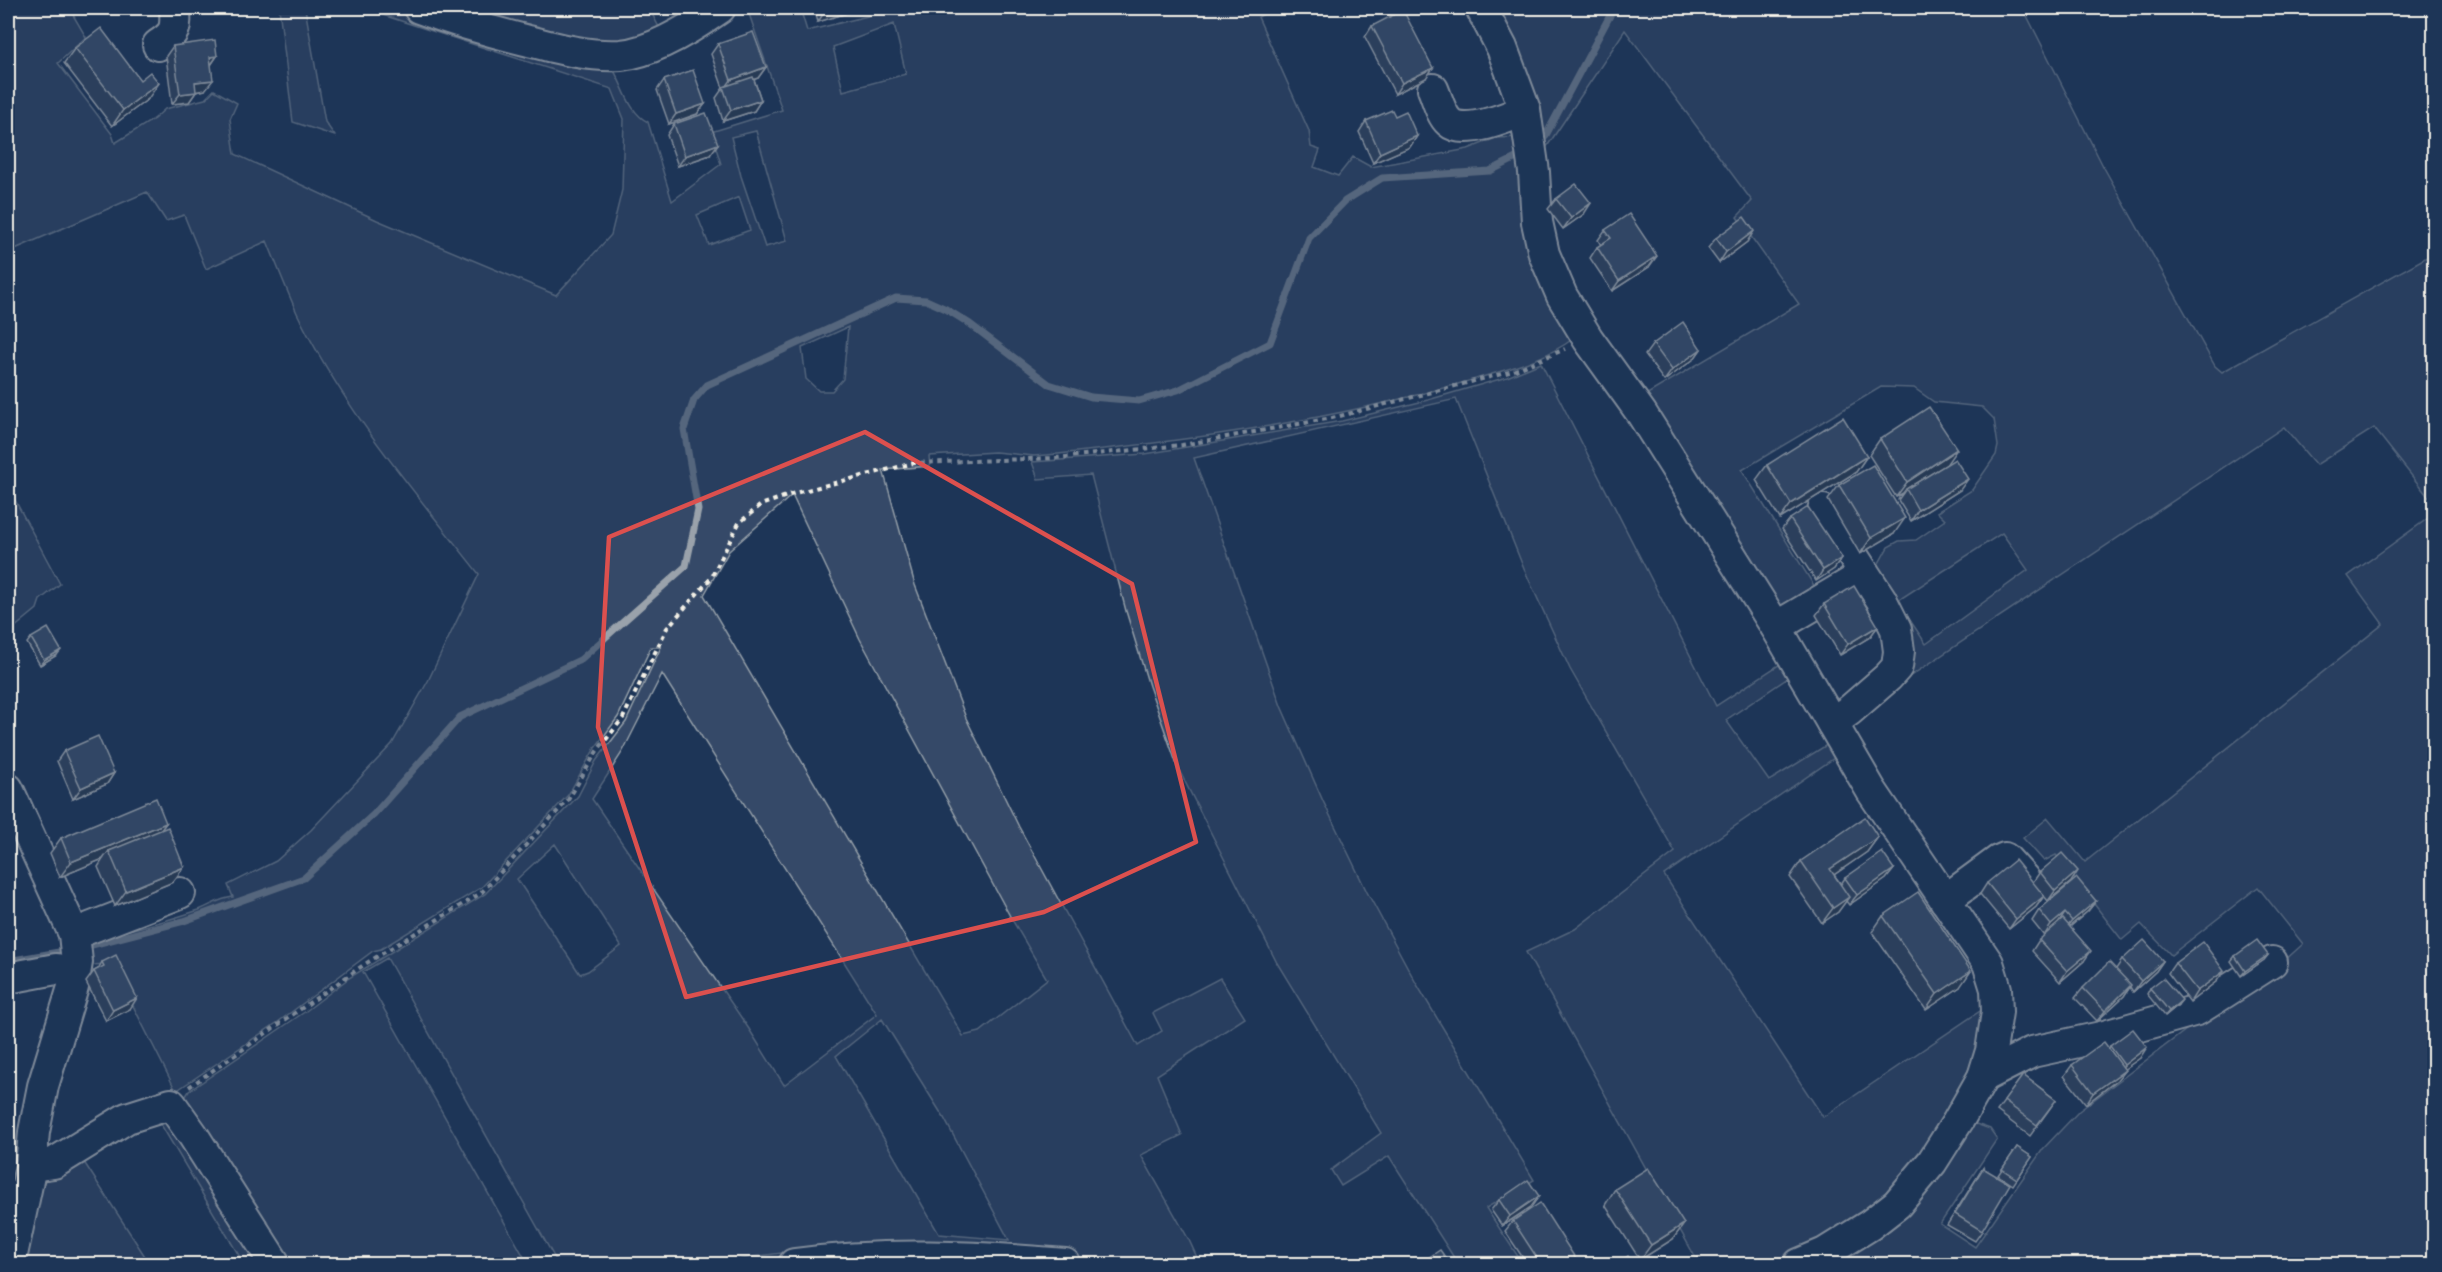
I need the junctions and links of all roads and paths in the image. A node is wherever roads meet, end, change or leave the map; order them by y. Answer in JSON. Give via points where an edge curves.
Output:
{"nodes":[{"id":1,"x":175,"y":8,"type":"edge"},
{"id":2,"x":419,"y":8,"type":"edge"},
{"id":3,"x":720,"y":8,"type":"edge"},
{"id":4,"x":1481,"y":8,"type":"edge"},
{"id":5,"x":158,"y":45,"type":"dead end"},
{"id":6,"x":1433,"y":88,"type":"dead end"},
{"id":7,"x":1529,"y":137,"type":"junction"},
{"id":8,"x":1588,"y":339,"type":"junction"},
{"id":9,"x":1823,"y":510,"type":"dead end"},
{"id":10,"x":1864,"y":575,"type":"junction"},
{"id":11,"x":1776,"y":627,"type":"junction"},
{"id":12,"x":1832,"y":723,"type":"junction"},
{"id":13,"x":8,"y":789,"type":"edge"},
{"id":14,"x":2024,"y":879,"type":"edge"},
{"id":15,"x":180,"y":893,"type":"dead end"},
{"id":16,"x":1945,"y":900,"type":"junction"},
{"id":17,"x":75,"y":952,"type":"junction"},
{"id":18,"x":2272,"y":962,"type":"dead end"},
{"id":19,"x":8,"y":978,"type":"edge"},
{"id":20,"x":1983,"y":1077,"type":"junction"},
{"id":21,"x":171,"y":1104,"type":"junction"},
{"id":22,"x":31,"y":1166,"type":"junction"},
{"id":23,"x":1003,"y":1261,"type":"edge"},
{"id":24,"x":10,"y":1264,"type":"edge"},
{"id":25,"x":276,"y":1264,"type":"edge"},
{"id":26,"x":794,"y":1264,"type":"edge"},
{"id":27,"x":1065,"y":1264,"type":"edge"},
{"id":28,"x":1799,"y":1264,"type":"edge"}],
"edges":[{"from":1,"to":5,"type":"street","via":[[172,36]]},
{"from":2,"to":3,"type":"street","via":[[565,50],[623,55],[672,38]]},
{"from":4,"to":7,"type":"street","via":[[1502,48]]},
{"from":6,"to":7,"type":"street","via":[[1449,122],[1459,128],[1495,121]]},
{"from":7,"to":8,"type":"street","via":[[1544,254],[1562,296]]},
{"from":8,"to":11,"type":"street","via":[[1642,414]]},
{"from":8,"to":21,"type":"path","via":[[1513,371],[1332,418],[1182,445],[1056,458],[914,463],[795,492],[761,505],[739,523],[711,578],[667,628],[623,718],[597,751],[568,800],[481,893],[364,964],[189,1087]]},
{"from":9,"to":10,"type":"street"},
{"from":10,"to":11,"type":"street"},
{"from":10,"to":12,"type":"street","via":[[1896,629],[1897,667]]},
{"from":11,"to":12,"type":"street"},
{"from":12,"to":16,"type":"street","via":[[1871,790]]},
{"from":13,"to":17,"type":"street"},
{"from":14,"to":16,"type":"street","via":[[2005,858]]},
{"from":15,"to":17,"type":"street"},
{"from":16,"to":20,"type":"street","via":[[1988,963],[1996,989],[1997,1012]]},
{"from":17,"to":19,"type":"street","via":[[56,969]]},
{"from":17,"to":22,"type":"street","via":[[73,987],[43,1086]]},
{"from":18,"to":20,"type":"street","via":[[2197,1010],[2032,1052]]},
{"from":20,"to":28,"type":"street","via":[[1932,1162],[1897,1204],[1861,1231]]},
{"from":21,"to":22,"type":"street","via":[[127,1118],[54,1162]]},
{"from":21,"to":25,"type":"street"},
{"from":22,"to":24,"type":"street"},
{"from":23,"to":26,"type":"street","via":[[963,1256],[845,1257]]},
{"from":23,"to":27,"type":"street"}]}
